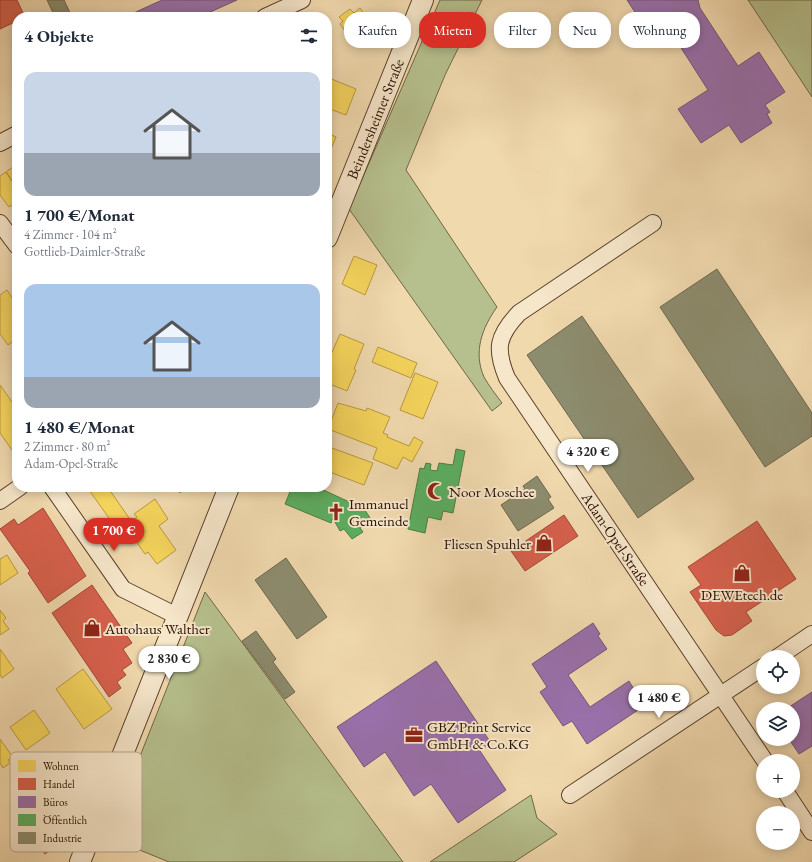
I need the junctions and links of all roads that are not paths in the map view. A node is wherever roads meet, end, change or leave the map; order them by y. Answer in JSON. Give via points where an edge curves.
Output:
{"nodes":[{"id":1,"x":302,"y":0,"type":"edge"},
{"id":2,"x":423,"y":0,"type":"edge"},
{"id":3,"x":276,"y":12,"type":"edge"},
{"id":4,"x":12,"y":137,"type":"edge"},
{"id":5,"x":0,"y":143,"type":"edge"},
{"id":6,"x":0,"y":222,"type":"edge"},
{"id":7,"x":653,"y":223,"type":"dead end"},
{"id":8,"x":332,"y":226,"type":"edge"},
{"id":9,"x":12,"y":239,"type":"edge"},
{"id":10,"x":13,"y":492,"type":"edge"},
{"id":11,"x":55,"y":492,"type":"edge"},
{"id":12,"x":227,"y":492,"type":"edge"},
{"id":13,"x":0,"y":501,"type":"edge"},
{"id":14,"x":177,"y":616,"type":"junction"},
{"id":15,"x":812,"y":634,"type":"edge"},
{"id":16,"x":788,"y":650,"type":"edge"},
{"id":17,"x":756,"y":672,"type":"edge"},
{"id":18,"x":721,"y":695,"type":"junction"},
{"id":19,"x":123,"y":752,"type":"edge"},
{"id":20,"x":760,"y":754,"type":"edge"},
{"id":21,"x":570,"y":795,"type":"dead end"},
{"id":22,"x":790,"y":798,"type":"edge"},
{"id":23,"x":812,"y":832,"type":"edge"},
{"id":24,"x":84,"y":852,"type":"edge"},
{"id":25,"x":80,"y":862,"type":"edge"}],
"edges":[{"from":1,"to":3,"type":"street"},
{"from":2,"to":8,"type":"street","name":"Beindersheimer Straße"},
{"from":4,"to":5,"type":"street"},
{"from":6,"to":9,"type":"street"},
{"from":7,"to":18,"type":"street","name":"Adam-Opel-Straße","via":[[518,313],[506,326],[499,344],[500,361],[507,378]]},
{"from":10,"to":13,"type":"street"},
{"from":11,"to":14,"type":"street","via":[[123,589]]},
{"from":12,"to":14,"type":"street"},
{"from":14,"to":19,"type":"street"},
{"from":15,"to":16,"type":"street"},
{"from":17,"to":18,"type":"street"},
{"from":18,"to":20,"type":"street","name":"Adam-Opel-Straße"},
{"from":18,"to":21,"type":"street"},
{"from":22,"to":23,"type":"street"},
{"from":24,"to":25,"type":"street"}]}
